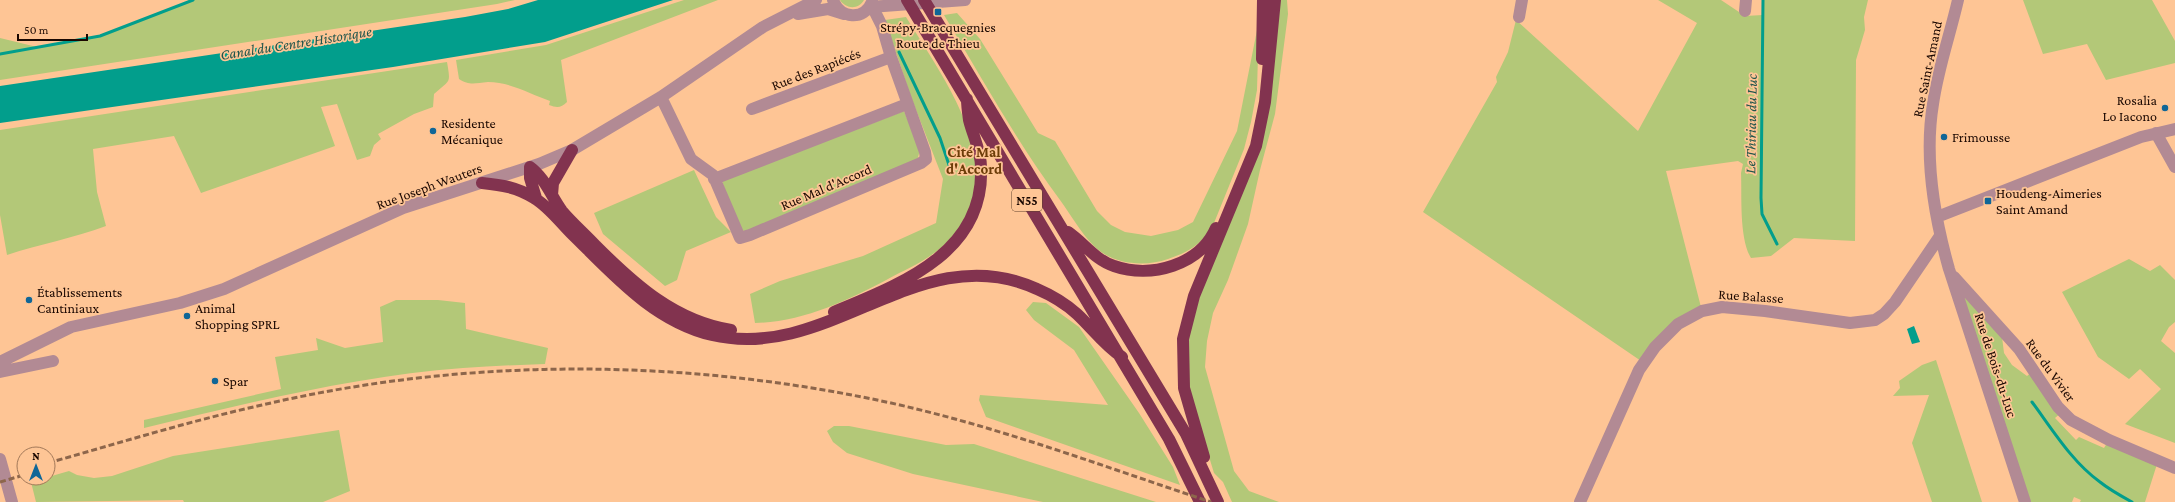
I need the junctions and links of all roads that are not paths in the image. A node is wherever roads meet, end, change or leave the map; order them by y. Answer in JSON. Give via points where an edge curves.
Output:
{"nodes":[{"id":1,"x":816,"y":0,"type":"edge"},
{"id":2,"x":833,"y":0,"type":"edge"},
{"id":3,"x":924,"y":0,"type":"edge"},
{"id":4,"x":965,"y":0,"type":"edge"},
{"id":5,"x":1263,"y":0,"type":"edge"},
{"id":6,"x":1275,"y":0,"type":"edge"},
{"id":7,"x":1522,"y":0,"type":"edge"},
{"id":8,"x":1958,"y":0,"type":"edge"},
{"id":9,"x":902,"y":3,"type":"edge"},
{"id":10,"x":871,"y":5,"type":"edge"},
{"id":11,"x":844,"y":14,"type":"junction"},
{"id":12,"x":1519,"y":17,"type":"dead end"},
{"id":13,"x":779,"y":19,"type":"junction"},
{"id":14,"x":882,"y":26,"type":"junction"},
{"id":15,"x":891,"y":57,"type":"junction"},
{"id":16,"x":661,"y":97,"type":"junction"},
{"id":17,"x":967,"y":99,"type":"junction"},
{"id":18,"x":907,"y":104,"type":"junction"},
{"id":19,"x":752,"y":109,"type":"dead end"},
{"id":20,"x":2175,"y":129,"type":"edge"},
{"id":21,"x":2156,"y":133,"type":"junction"},
{"id":22,"x":572,"y":150,"type":"junction"},
{"id":23,"x":530,"y":167,"type":"junction"},
{"id":24,"x":2175,"y":167,"type":"edge"},
{"id":25,"x":714,"y":179,"type":"junction"},
{"id":26,"x":482,"y":183,"type":"junction"},
{"id":27,"x":552,"y":195,"type":"junction"},
{"id":28,"x":536,"y":198,"type":"junction"},
{"id":29,"x":1937,"y":216,"type":"junction"},
{"id":30,"x":1064,"y":229,"type":"junction"},
{"id":31,"x":1940,"y":236,"type":"junction"},
{"id":32,"x":1949,"y":269,"type":"junction"},
{"id":33,"x":1122,"y":358,"type":"junction"},
{"id":34,"x":53,"y":361,"type":"dead end"},
{"id":35,"x":0,"y":362,"type":"edge"},
{"id":36,"x":0,"y":372,"type":"edge"},
{"id":37,"x":0,"y":459,"type":"edge"},
{"id":38,"x":2175,"y":468,"type":"edge"},
{"id":39,"x":1208,"y":478,"type":"junction"},
{"id":40,"x":12,"y":502,"type":"edge"},
{"id":41,"x":1200,"y":502,"type":"edge"},
{"id":42,"x":1218,"y":502,"type":"edge"},
{"id":43,"x":1580,"y":502,"type":"edge"},
{"id":44,"x":2025,"y":502,"type":"edge"}],
"edges":[{"from":1,"to":13,"type":"street","name":"Rue Joseph Wauters"},
{"from":2,"to":11,"type":"street"},
{"from":3,"to":30,"type":"highway","number":"N55"},
{"from":4,"to":9,"type":"street"},
{"from":5,"to":30,"type":"highway","via":[[1261,75],[1254,125],[1241,166],[1212,236],[1199,252],[1171,267],[1128,270],[1101,260]]},
{"from":6,"to":39,"type":"highway","via":[[1265,102],[1256,146],[1194,296],[1183,339],[1184,388],[1204,455]]},
{"from":7,"to":12,"type":"street"},
{"from":8,"to":29,"type":"street","name":"Rue Saint-Amand","via":[[1932,106],[1930,156]]},
{"from":9,"to":10,"type":"street"},
{"from":9,"to":14,"type":"street","via":[[886,10]]},
{"from":9,"to":17,"type":"highway","number":"N55","via":[[932,43]]},
{"from":10,"to":11,"type":"street","name":"Rue Joseph Wauters","via":[[855,16]]},
{"from":10,"to":14,"type":"street","name":"Rue Mal d'Accord","via":[[871,13]]},
{"from":11,"to":13,"type":"street","name":"Rue Joseph Wauters","via":[[828,9]]},
{"from":13,"to":16,"type":"street","name":"Rue Joseph Wauters"},
{"from":14,"to":15,"type":"street","name":"Rue Mal d'Accord"},
{"from":15,"to":18,"type":"street","name":"Rue Mal d'Accord"},
{"from":15,"to":19,"type":"street","name":"Rue des Rapiécés"},
{"from":16,"to":22,"type":"street","name":"Rue Joseph Wauters"},
{"from":16,"to":25,"type":"street","name":"Rue Mal d'Accord","via":[[691,159],[710,171]]},
{"from":17,"to":27,"type":"highway","via":[[969,121],[982,166],[977,206],[960,239],[919,272],[852,304],[793,326],[773,330],[734,330],[717,328],[686,317],[626,276],[563,212]]},
{"from":17,"to":33,"type":"highway","number":"N55"},
{"from":18,"to":25,"type":"street"},
{"from":18,"to":25,"type":"street","name":"Rue Mal d'Accord","via":[[926,159],[750,235],[740,238]]},
{"from":20,"to":21,"type":"street"},
{"from":21,"to":24,"type":"street"},
{"from":21,"to":29,"type":"street"},
{"from":22,"to":23,"type":"street","name":"Rue Joseph Wauters"},
{"from":22,"to":27,"type":"highway","via":[[553,184]]},
{"from":23,"to":26,"type":"street","name":"Rue Joseph Wauters"},
{"from":23,"to":27,"type":"highway","via":[[538,173]]},
{"from":23,"to":28,"type":"highway","via":[[530,178]]},
{"from":26,"to":28,"type":"highway","via":[[502,184]]},
{"from":26,"to":35,"type":"street","name":"Rue Joseph Wauters","via":[[403,208],[217,292],[180,303],[71,327]]},
{"from":28,"to":33,"type":"highway","via":[[638,298],[677,323],[712,335],[751,339],[788,335],[855,312],[928,281],[956,276],[986,276],[1036,288],[1056,299],[1076,313],[1105,346]]},
{"from":29,"to":31,"type":"street","name":"Rue Saint-Amand"},
{"from":30,"to":39,"type":"highway","number":"N55","via":[[1186,434]]},
{"from":31,"to":32,"type":"street","name":"Rue de Bois-du-Luc"},
{"from":31,"to":43,"type":"street","name":"Rue Balasse","via":[[1895,302],[1875,320],[1850,323],[1722,307],[1702,311],[1678,324],[1655,347],[1639,370]]},
{"from":32,"to":38,"type":"street","name":"Rue du Vivier","via":[[2018,349],[2058,407],[2071,420],[2109,440]]},
{"from":32,"to":44,"type":"street","name":"Rue de Bois-du-Luc"},
{"from":33,"to":41,"type":"highway","number":"N55"},
{"from":34,"to":36,"type":"street"},
{"from":37,"to":40,"type":"street"},
{"from":39,"to":42,"type":"highway","number":"N55"}]}
